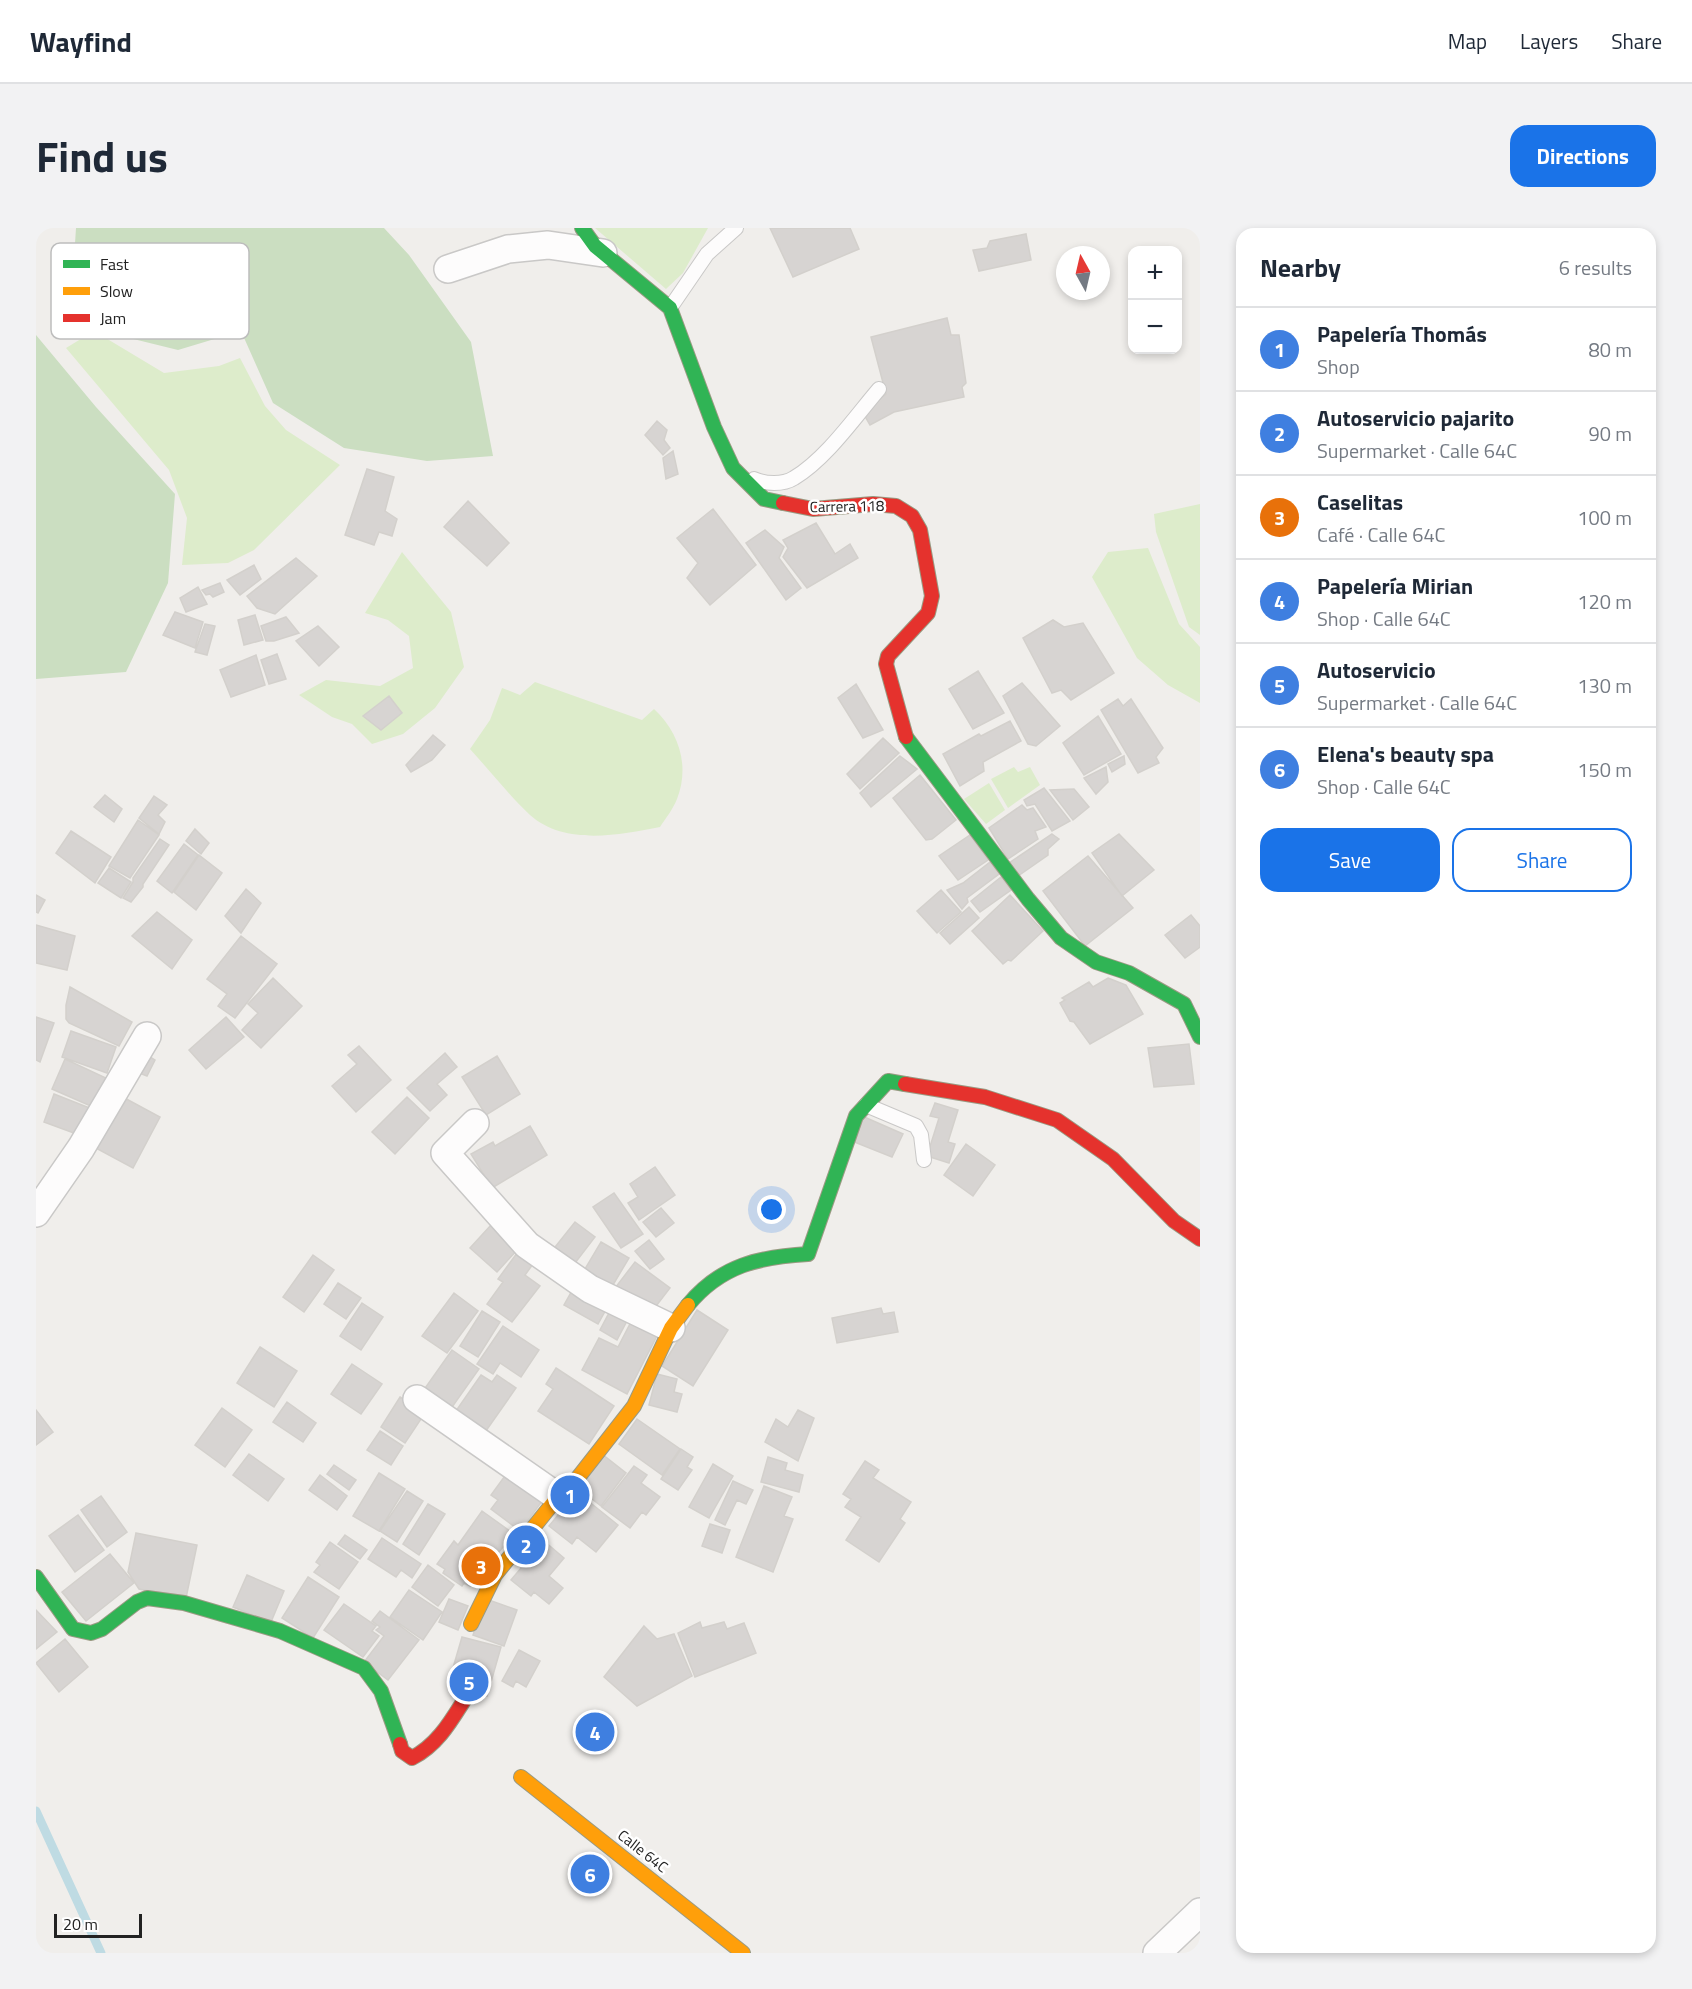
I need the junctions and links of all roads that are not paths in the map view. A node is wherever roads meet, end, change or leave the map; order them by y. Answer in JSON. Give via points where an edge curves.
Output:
{"nodes":[{"id":1,"x":582,"y":228,"type":"edge"},
{"id":2,"x":736,"y":228,"type":"edge"},
{"id":3,"x":603,"y":253,"type":"junction"},
{"id":4,"x":448,"y":269,"type":"dead end"},
{"id":5,"x":670,"y":308,"type":"junction"},
{"id":6,"x":879,"y":389,"type":"dead end"},
{"id":7,"x":733,"y":468,"type":"junction"},
{"id":8,"x":147,"y":1036,"type":"dead end"},
{"id":9,"x":1200,"y":1037,"type":"edge"},
{"id":10,"x":866,"y":1105,"type":"junction"},
{"id":11,"x":475,"y":1123,"type":"dead end"},
{"id":12,"x":924,"y":1160,"type":"dead end"},
{"id":13,"x":36,"y":1213,"type":"edge"},
{"id":14,"x":1200,"y":1239,"type":"edge"},
{"id":15,"x":671,"y":1328,"type":"junction"},
{"id":16,"x":417,"y":1399,"type":"dead end"},
{"id":17,"x":558,"y":1497,"type":"junction"},
{"id":18,"x":36,"y":1577,"type":"edge"},
{"id":19,"x":471,"y":1624,"type":"dead end"},
{"id":20,"x":468,"y":1694,"type":"dead end"},
{"id":21,"x":521,"y":1778,"type":"dead end"},
{"id":22,"x":1200,"y":1912,"type":"edge"},
{"id":23,"x":743,"y":1953,"type":"edge"},
{"id":24,"x":1158,"y":1953,"type":"edge"}],
"edges":[{"from":1,"to":3,"type":"street"},
{"from":2,"to":5,"type":"lane","via":[[707,254]]},
{"from":3,"to":4,"type":"street","via":[[548,245],[508,249]]},
{"from":3,"to":5,"type":"street"},
{"from":5,"to":7,"type":"street","name":"Carrera 118"},
{"from":6,"to":7,"type":"lane","via":[[839,436],[793,479],[764,484]]},
{"from":7,"to":9,"type":"street","name":"Carrera 118","via":[[764,499],[813,510],[873,504],[896,506],[912,516],[920,530],[932,596],[928,613],[888,656],[886,664],[904,736],[1061,938],[1096,962],[1129,973],[1184,1004]]},
{"from":8,"to":13,"type":"street","via":[[81,1148]]},
{"from":10,"to":12,"type":"lane","via":[[916,1126]]},
{"from":10,"to":14,"type":"street","via":[[888,1081],[985,1097],[1057,1120],[1113,1159],[1174,1221]]},
{"from":10,"to":15,"type":"street","via":[[856,1116],[808,1254],[776,1256],[727,1270],[690,1302]]},
{"from":11,"to":15,"type":"street","via":[[445,1152],[527,1245],[590,1288]]},
{"from":15,"to":17,"type":"street","via":[[634,1406],[573,1484]]},
{"from":16,"to":17,"type":"street"},
{"from":17,"to":19,"type":"street","via":[[495,1575]]},
{"from":18,"to":20,"type":"street","via":[[73,1629],[91,1633],[102,1629],[147,1598],[184,1603],[280,1631],[364,1668],[381,1691],[402,1751],[412,1758],[435,1743]]},
{"from":21,"to":23,"type":"street","name":"Calle 64C"},
{"from":22,"to":24,"type":"street"}]}
